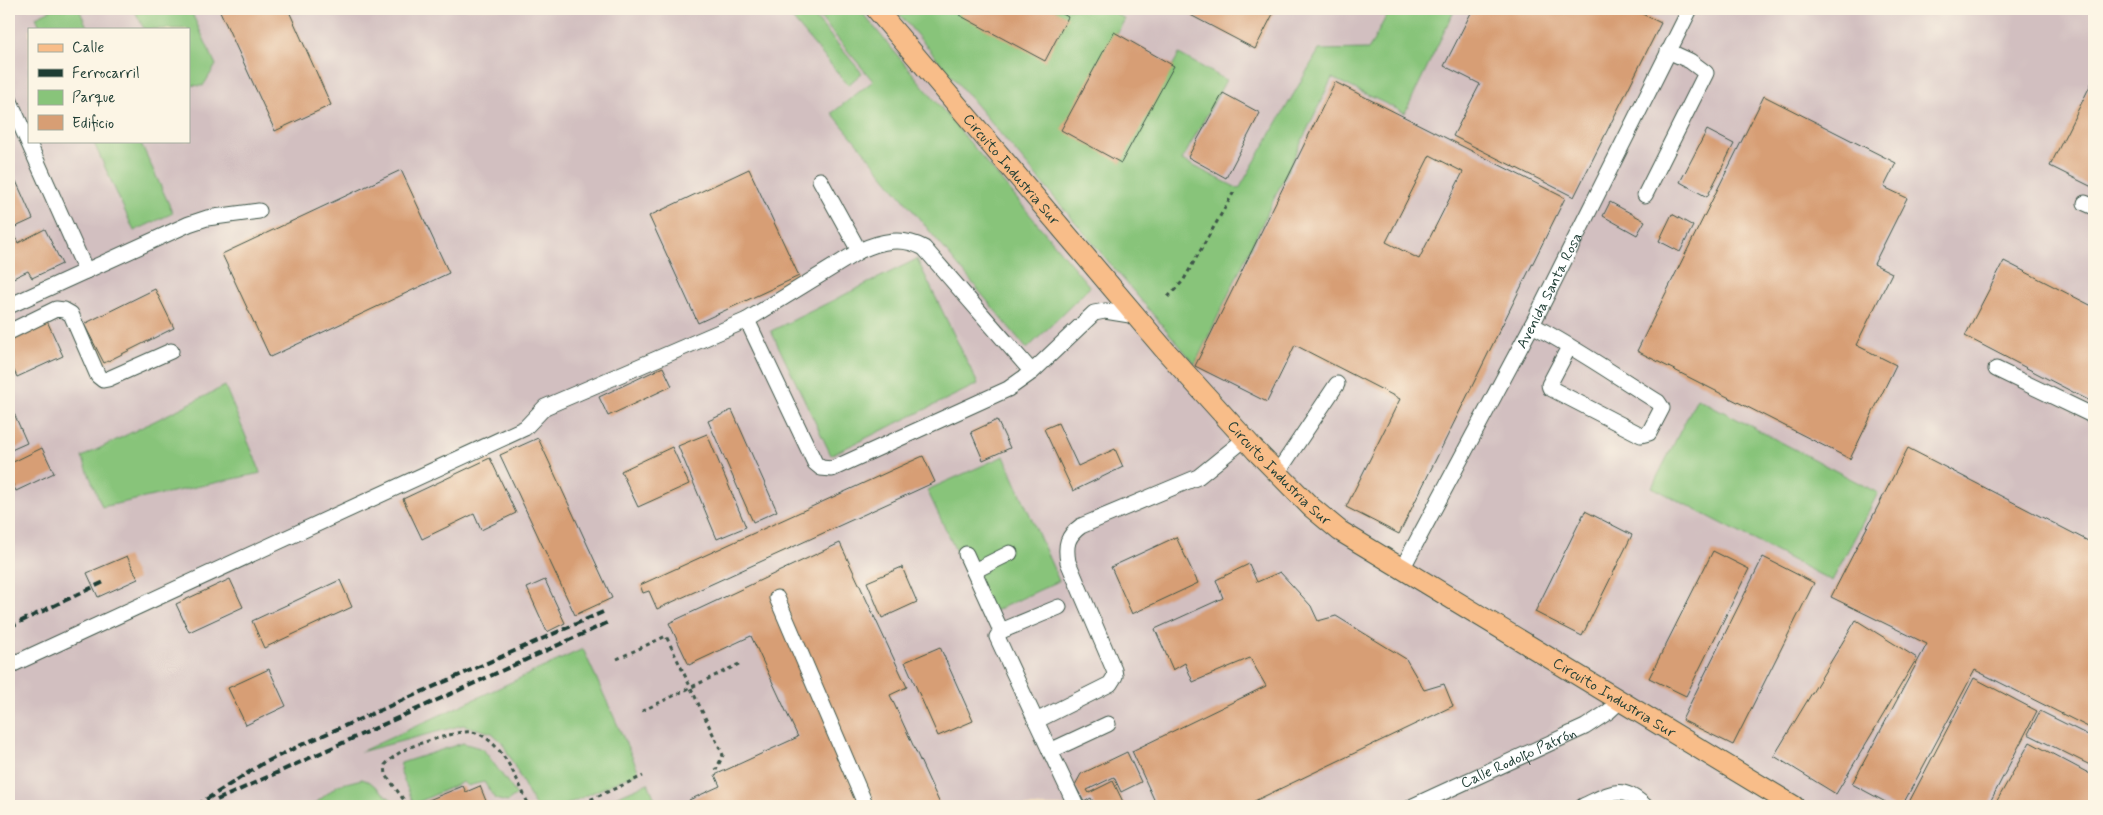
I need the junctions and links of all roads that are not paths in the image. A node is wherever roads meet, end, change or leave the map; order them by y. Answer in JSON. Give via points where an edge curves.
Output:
{"nodes":[{"id":1,"x":876,"y":9,"type":"edge"},
{"id":2,"x":1690,"y":9,"type":"edge"},
{"id":3,"x":1668,"y":51,"type":"junction"},
{"id":4,"x":9,"y":99,"type":"edge"},
{"id":5,"x":28,"y":141,"type":"edge"},
{"id":6,"x":28,"y":142,"type":"edge"},
{"id":7,"x":820,"y":180,"type":"dead end"},
{"id":8,"x":1645,"y":195,"type":"dead end"},
{"id":9,"x":259,"y":211,"type":"dead end"},
{"id":10,"x":859,"y":251,"type":"junction"},
{"id":11,"x":86,"y":271,"type":"junction"},
{"id":12,"x":9,"y":306,"type":"edge"},
{"id":13,"x":1136,"y":316,"type":"junction"},
{"id":14,"x":747,"y":320,"type":"junction"},
{"id":15,"x":1532,"y":325,"type":"junction"},
{"id":16,"x":9,"y":332,"type":"edge"},
{"id":17,"x":1569,"y":347,"type":"junction"},
{"id":18,"x":171,"y":351,"type":"dead end"},
{"id":19,"x":1996,"y":369,"type":"dead end"},
{"id":20,"x":1032,"y":372,"type":"junction"},
{"id":21,"x":1337,"y":384,"type":"dead end"},
{"id":22,"x":2094,"y":416,"type":"edge"},
{"id":23,"x":1245,"y":438,"type":"junction"},
{"id":24,"x":1278,"y":472,"type":"junction"},
{"id":25,"x":1010,"y":553,"type":"dead end"},
{"id":26,"x":966,"y":554,"type":"dead end"},
{"id":27,"x":1402,"y":569,"type":"junction"},
{"id":28,"x":974,"y":571,"type":"junction"},
{"id":29,"x":777,"y":598,"type":"dead end"},
{"id":30,"x":1059,"y":607,"type":"dead end"},
{"id":31,"x":1001,"y":631,"type":"junction"},
{"id":32,"x":9,"y":666,"type":"edge"},
{"id":33,"x":1620,"y":701,"type":"junction"},
{"id":34,"x":1036,"y":721,"type":"junction"},
{"id":35,"x":1108,"y":724,"type":"dead end"},
{"id":36,"x":1050,"y":751,"type":"junction"},
{"id":37,"x":866,"y":806,"type":"edge"},
{"id":38,"x":1076,"y":806,"type":"edge"},
{"id":39,"x":1413,"y":806,"type":"edge"},
{"id":40,"x":1583,"y":806,"type":"edge"},
{"id":41,"x":1645,"y":806,"type":"edge"},
{"id":42,"x":1794,"y":806,"type":"edge"}],
"edges":[{"from":1,"to":13,"type":"main road","name":"Circuito Industria Sur"},
{"from":2,"to":3,"type":"street","name":"Avenida Santa Rosa"},
{"from":3,"to":8,"type":"street","via":[[1706,73]]},
{"from":3,"to":15,"type":"street","name":"Avenida Santa Rosa"},
{"from":4,"to":5,"type":"street"},
{"from":6,"to":11,"type":"street"},
{"from":7,"to":10,"type":"street"},
{"from":9,"to":11,"type":"street","via":[[207,218],[189,224]]},
{"from":10,"to":14,"type":"street"},
{"from":10,"to":20,"type":"street","via":[[879,242],[891,241],[909,242],[924,248]]},
{"from":11,"to":12,"type":"street"},
{"from":13,"to":20,"type":"street","via":[[1105,311],[1094,313]]},
{"from":13,"to":23,"type":"main road","name":"Circuito Industria Sur"},
{"from":14,"to":20,"type":"street","via":[[815,463],[821,468],[832,469],[1008,389]]},
{"from":14,"to":32,"type":"street","via":[[545,407],[525,428]]},
{"from":15,"to":17,"type":"street"},
{"from":15,"to":27,"type":"street","name":"Avenida Santa Rosa"},
{"from":16,"to":18,"type":"street","via":[[56,309],[64,310],[71,314],[98,376],[103,380]]},
{"from":17,"to":17,"type":"street","via":[[1658,402],[1662,408],[1649,433],[1641,435],[1550,388]]},
{"from":19,"to":22,"type":"street"},
{"from":21,"to":24,"type":"street"},
{"from":23,"to":24,"type":"main road","name":"Circuito Industria Sur"},
{"from":23,"to":34,"type":"street","via":[[1198,477],[1081,526],[1070,536],[1065,549],[1068,562],[1115,676],[1110,684]]},
{"from":24,"to":27,"type":"main road","name":"Circuito Industria Sur","via":[[1311,507],[1340,531]]},
{"from":25,"to":28,"type":"street"},
{"from":26,"to":28,"type":"street"},
{"from":27,"to":33,"type":"main road","name":"Circuito Industria Sur"},
{"from":28,"to":31,"type":"street"},
{"from":29,"to":37,"type":"street"},
{"from":30,"to":31,"type":"street"},
{"from":31,"to":34,"type":"street","via":[[997,640]]},
{"from":33,"to":39,"type":"street","name":"Calle Rodolfo Patrón","via":[[1585,727]]},
{"from":33,"to":42,"type":"main road","name":"Circuito Industria Sur"},
{"from":34,"to":36,"type":"street"},
{"from":35,"to":36,"type":"street"},
{"from":36,"to":38,"type":"street"},
{"from":40,"to":41,"type":"street","via":[[1621,792],[1633,795]]}]}
